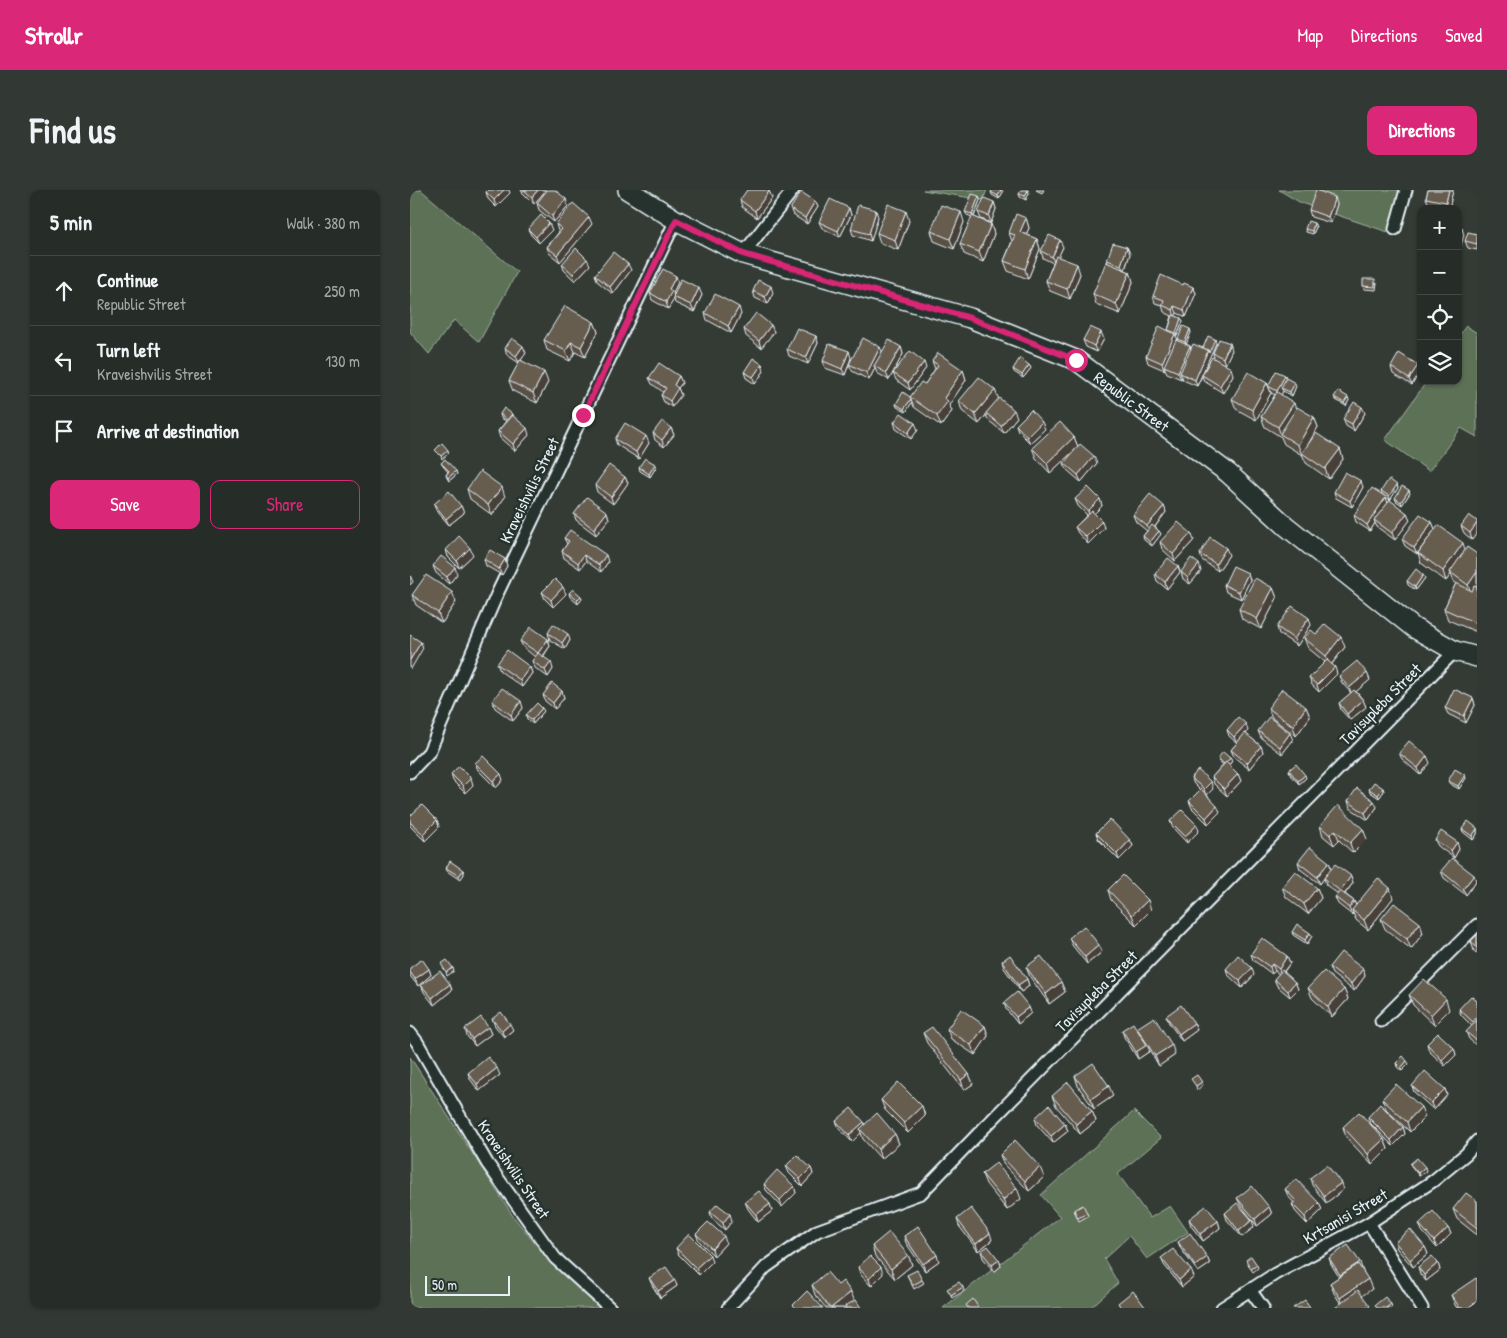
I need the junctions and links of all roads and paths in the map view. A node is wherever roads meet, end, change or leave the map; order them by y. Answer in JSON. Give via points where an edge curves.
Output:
{"nodes":[{"id":1,"x":628,"y":190,"type":"edge"},
{"id":2,"x":793,"y":190,"type":"edge"},
{"id":3,"x":1406,"y":190,"type":"edge"},
{"id":4,"x":676,"y":220,"type":"junction"},
{"id":5,"x":1395,"y":229,"type":"dead end"},
{"id":6,"x":743,"y":254,"type":"junction"},
{"id":7,"x":1455,"y":651,"type":"junction"},
{"id":8,"x":1477,"y":657,"type":"edge"},
{"id":9,"x":410,"y":772,"type":"edge"},
{"id":10,"x":1477,"y":924,"type":"edge"},
{"id":11,"x":1381,"y":1021,"type":"dead end"},
{"id":12,"x":410,"y":1033,"type":"edge"},
{"id":13,"x":1477,"y":1142,"type":"edge"},
{"id":14,"x":1369,"y":1223,"type":"junction"},
{"id":15,"x":1250,"y":1290,"type":"junction"},
{"id":16,"x":610,"y":1308,"type":"edge"},
{"id":17,"x":728,"y":1308,"type":"edge"},
{"id":18,"x":1222,"y":1308,"type":"edge"},
{"id":19,"x":1263,"y":1308,"type":"edge"},
{"id":20,"x":1422,"y":1308,"type":"edge"}],
"edges":[{"from":1,"to":4,"type":"main road","name":"Republic Street"},
{"from":2,"to":6,"type":"street"},
{"from":3,"to":5,"type":"street"},
{"from":4,"to":6,"type":"main road","name":"Republic Street"},
{"from":4,"to":9,"type":"street","name":"Kraveishvilis Street","via":[[498,592],[429,752]]},
{"from":6,"to":7,"type":"main road","name":"Republic Street","via":[[970,318],[1076,360],[1228,473],[1286,526],[1406,622]]},
{"from":7,"to":8,"type":"main road","name":"Republic Street"},
{"from":7,"to":17,"type":"street","name":"Tavisupleba Street","via":[[921,1193],[817,1231],[766,1267]]},
{"from":10,"to":11,"type":"street"},
{"from":12,"to":16,"type":"street","name":"Kraveishvilis Street","via":[[487,1163],[555,1258]]},
{"from":13,"to":14,"type":"street","name":"Krtsanisi Street","via":[[1433,1181]]},
{"from":14,"to":15,"type":"street","name":"Krtsanisi Street"},
{"from":14,"to":20,"type":"street"},
{"from":15,"to":18,"type":"street","name":"Krtsanisi Street"},
{"from":15,"to":19,"type":"street"}]}
